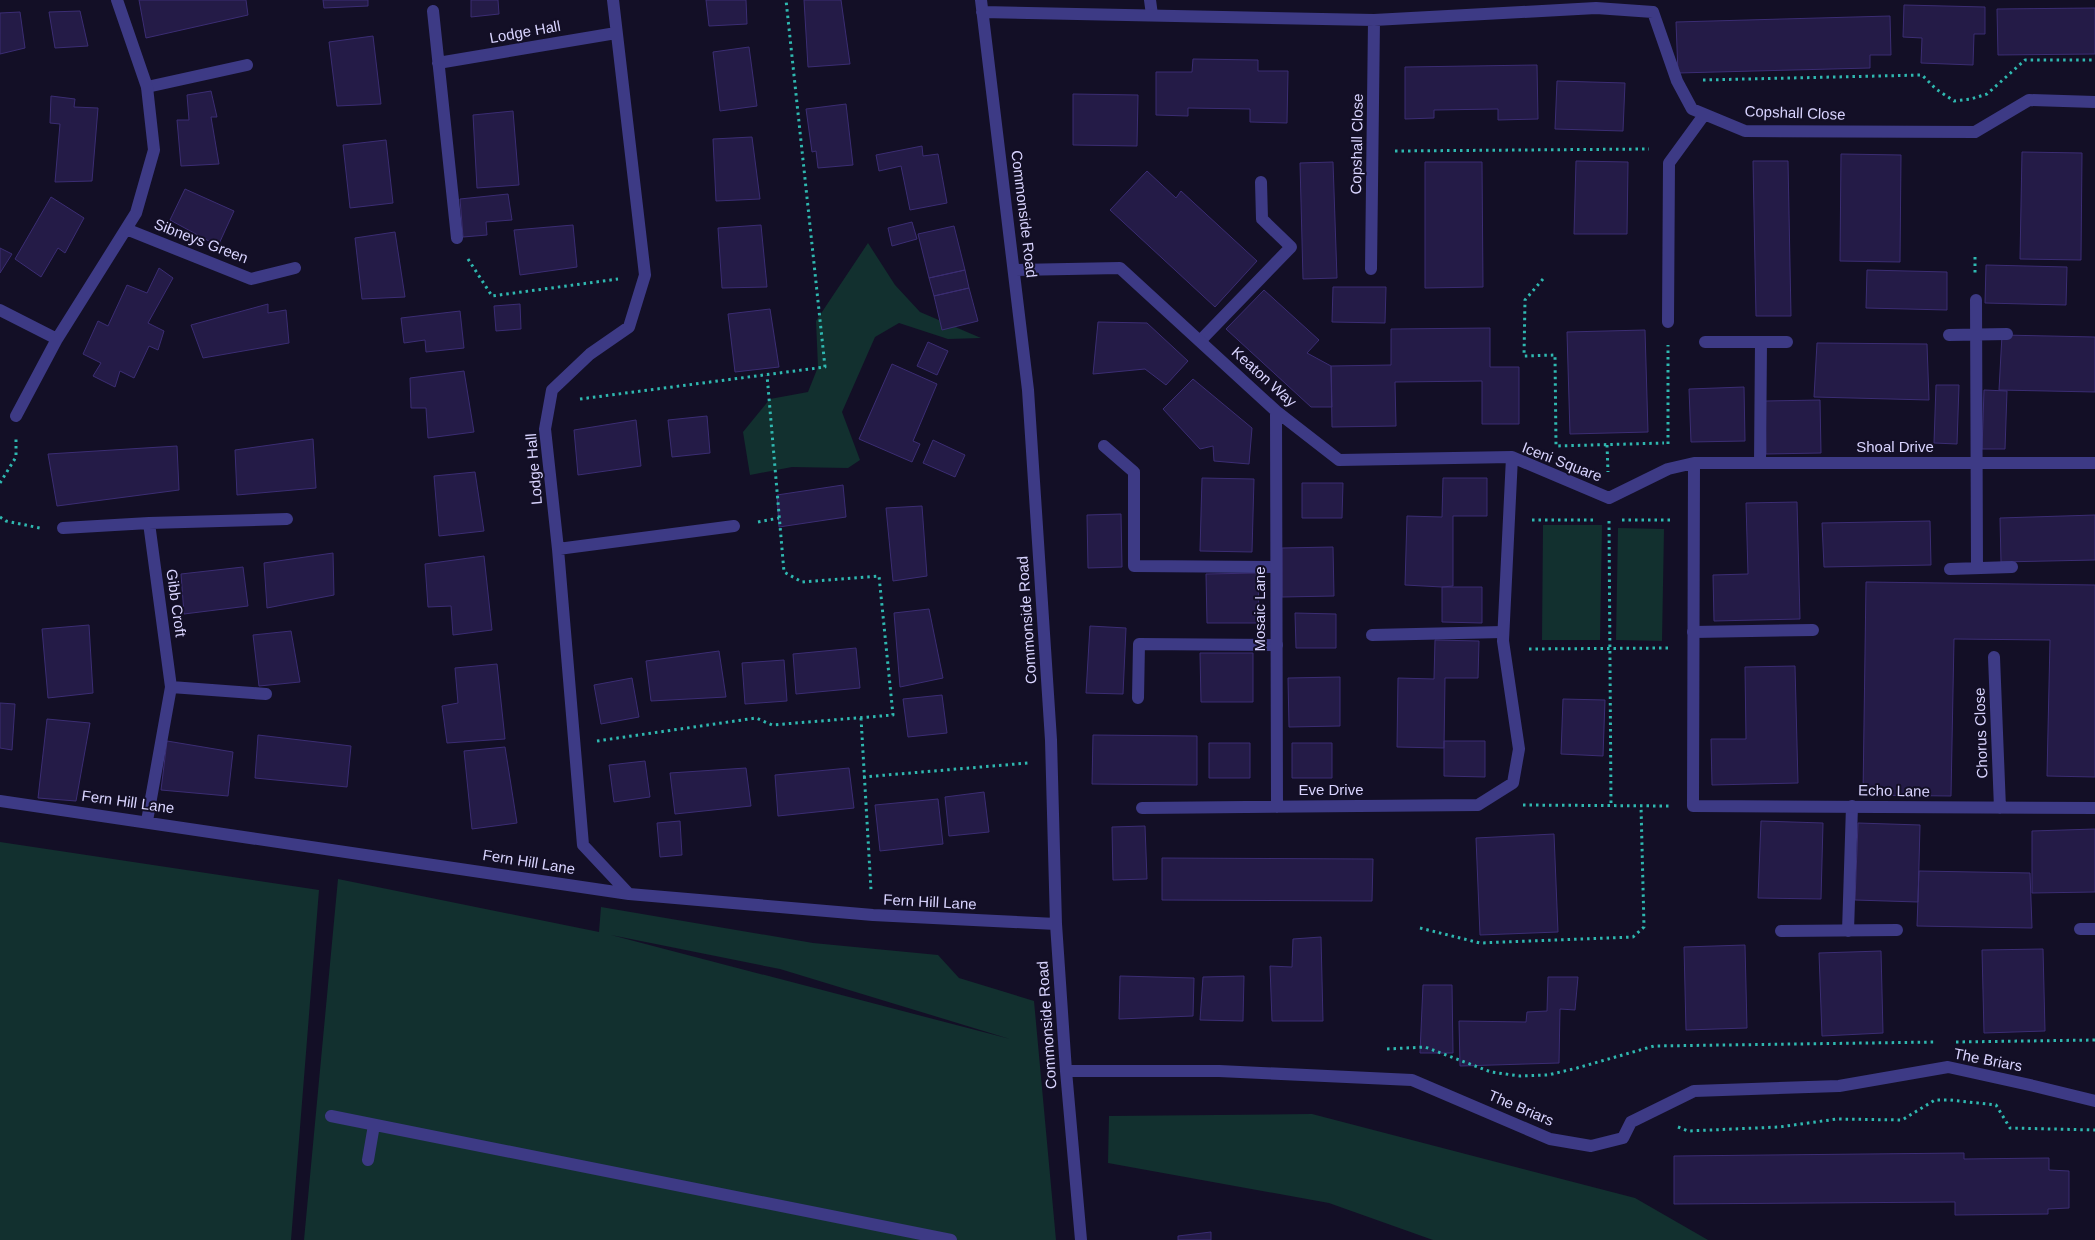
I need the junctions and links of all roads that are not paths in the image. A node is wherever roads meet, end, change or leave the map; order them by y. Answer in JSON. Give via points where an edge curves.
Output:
{"nodes":[{"id":1,"x":117,"y":0,"type":"edge"},
{"id":2,"x":613,"y":0,"type":"edge"},
{"id":3,"x":1150,"y":0,"type":"edge"},
{"id":4,"x":982,"y":6,"type":"edge"},
{"id":5,"x":433,"y":11,"type":"dead end"},
{"id":6,"x":1152,"y":16,"type":"junction"},
{"id":7,"x":1374,"y":20,"type":"junction"},
{"id":8,"x":616,"y":33,"type":"junction"},
{"id":9,"x":438,"y":63,"type":"junction"},
{"id":10,"x":247,"y":66,"type":"dead end"},
{"id":11,"x":147,"y":87,"type":"junction"},
{"id":12,"x":2095,"y":102,"type":"edge"},
{"id":13,"x":1704,"y":115,"type":"junction"},
{"id":14,"x":1261,"y":182,"type":"dead end"},
{"id":15,"x":126,"y":229,"type":"junction"},
{"id":16,"x":457,"y":238,"type":"road end"},
{"id":17,"x":294,"y":268,"type":"dead end"},
{"id":18,"x":1371,"y":269,"type":"dead end"},
{"id":19,"x":1015,"y":270,"type":"junction"},
{"id":20,"x":1976,"y":300,"type":"dead end"},
{"id":21,"x":0,"y":310,"type":"edge"},
{"id":22,"x":1668,"y":322,"type":"road end"},
{"id":23,"x":1976,"y":334,"type":"junction"},
{"id":24,"x":2006,"y":334,"type":"dead end"},
{"id":25,"x":1949,"y":335,"type":"dead end"},
{"id":26,"x":57,"y":339,"type":"junction"},
{"id":27,"x":1200,"y":341,"type":"junction"},
{"id":28,"x":1705,"y":342,"type":"dead end"},
{"id":29,"x":1761,"y":342,"type":"junction"},
{"id":30,"x":1787,"y":342,"type":"dead end"},
{"id":31,"x":1276,"y":411,"type":"junction"},
{"id":32,"x":16,"y":416,"type":"road end"},
{"id":33,"x":1104,"y":446,"type":"dead end"},
{"id":34,"x":1512,"y":457,"type":"junction"},
{"id":35,"x":1694,"y":463,"type":"junction"},
{"id":36,"x":1760,"y":463,"type":"junction"},
{"id":37,"x":1977,"y":463,"type":"junction"},
{"id":38,"x":2095,"y":463,"type":"edge"},
{"id":39,"x":287,"y":519,"type":"dead end"},
{"id":40,"x":149,"y":523,"type":"junction"},
{"id":41,"x":734,"y":526,"type":"dead end"},
{"id":42,"x":63,"y":528,"type":"dead end"},
{"id":43,"x":558,"y":549,"type":"junction"},
{"id":44,"x":1276,"y":567,"type":"junction"},
{"id":45,"x":2012,"y":567,"type":"dead end"},
{"id":46,"x":1977,"y":568,"type":"junction"},
{"id":47,"x":1950,"y":569,"type":"dead end"},
{"id":48,"x":1812,"y":630,"type":"dead end"},
{"id":49,"x":1504,"y":632,"type":"junction"},
{"id":50,"x":1693,"y":632,"type":"junction"},
{"id":51,"x":1372,"y":635,"type":"dead end"},
{"id":52,"x":1277,"y":645,"type":"junction"},
{"id":53,"x":1994,"y":657,"type":"dead end"},
{"id":54,"x":171,"y":686,"type":"junction"},
{"id":55,"x":266,"y":694,"type":"dead end"},
{"id":56,"x":1138,"y":698,"type":"dead end"},
{"id":57,"x":0,"y":800,"type":"edge"},
{"id":58,"x":1478,"y":805,"type":"joint"},
{"id":59,"x":1852,"y":806,"type":"junction"},
{"id":60,"x":1277,"y":807,"type":"junction"},
{"id":61,"x":1142,"y":808,"type":"dead end"},
{"id":62,"x":2000,"y":808,"type":"junction"},
{"id":63,"x":2095,"y":808,"type":"edge"},
{"id":64,"x":147,"y":822,"type":"junction"},
{"id":65,"x":629,"y":894,"type":"junction"},
{"id":66,"x":1056,"y":924,"type":"junction"},
{"id":67,"x":2080,"y":929,"type":"dead end"},
{"id":68,"x":2095,"y":929,"type":"edge"},
{"id":69,"x":1896,"y":930,"type":"dead end"},
{"id":70,"x":1781,"y":931,"type":"dead end"},
{"id":71,"x":1848,"y":931,"type":"junction"},
{"id":72,"x":1066,"y":1071,"type":"junction"},
{"id":73,"x":2095,"y":1102,"type":"edge"},
{"id":74,"x":331,"y":1116,"type":"dead end"},
{"id":75,"x":374,"y":1125,"type":"junction"},
{"id":76,"x":368,"y":1160,"type":"dead end"},
{"id":77,"x":951,"y":1240,"type":"edge"},
{"id":78,"x":1081,"y":1240,"type":"edge"}],
"edges":[{"from":1,"to":11,"type":"street","name":"Sibneys Green"},
{"from":2,"to":8,"type":"street","name":"Lodge Hall"},
{"from":3,"to":6,"type":"street"},
{"from":4,"to":6,"type":"street","name":"Copshall Close"},
{"from":4,"to":19,"type":"street","name":"Commonside Road"},
{"from":5,"to":9,"type":"street"},
{"from":6,"to":7,"type":"street","name":"Copshall Close"},
{"from":7,"to":13,"type":"street","name":"Copshall Close","via":[[1596,8],[1653,12],[1677,81],[1692,109]]},
{"from":7,"to":18,"type":"street","name":"Copshall Close"},
{"from":8,"to":9,"type":"street","name":"Lodge Hall"},
{"from":8,"to":43,"type":"street","name":"Lodge Hall","via":[[645,275],[629,326],[590,354],[552,390],[545,429]]},
{"from":9,"to":16,"type":"street"},
{"from":10,"to":11,"type":"street"},
{"from":11,"to":15,"type":"street","name":"Sibneys Green","via":[[154,150],[136,213]]},
{"from":12,"to":13,"type":"street","name":"Copshall Close","via":[[2029,100],[1975,132],[1745,131]]},
{"from":13,"to":22,"type":"street","via":[[1668,163]]},
{"from":14,"to":27,"type":"street","via":[[1262,219],[1291,246]]},
{"from":15,"to":17,"type":"street","name":"Sibneys Green","via":[[251,279]]},
{"from":15,"to":26,"type":"street","name":"Sibneys Green"},
{"from":19,"to":27,"type":"street","name":"Keaton Way","via":[[1120,268]]},
{"from":19,"to":66,"type":"street","name":"Commonside Road","via":[[1029,400],[1052,761]]},
{"from":20,"to":23,"type":"street"},
{"from":21,"to":26,"type":"street"},
{"from":23,"to":24,"type":"street"},
{"from":23,"to":25,"type":"street"},
{"from":23,"to":37,"type":"street"},
{"from":26,"to":32,"type":"street","name":"Sibneys Green"},
{"from":27,"to":31,"type":"street","name":"Keaton Way"},
{"from":28,"to":29,"type":"street"},
{"from":29,"to":30,"type":"street"},
{"from":29,"to":36,"type":"street"},
{"from":31,"to":34,"type":"street","name":"Keaton Way","via":[[1339,460]]},
{"from":31,"to":44,"type":"street","name":"Mosaic Lane"},
{"from":33,"to":44,"type":"street","via":[[1134,472],[1134,566]]},
{"from":34,"to":35,"type":"street","name":"Iceni Square","via":[[1609,498],[1668,469]]},
{"from":34,"to":49,"type":"street","name":"Iceni Square"},
{"from":35,"to":36,"type":"street","name":"Shoal Drive"},
{"from":35,"to":50,"type":"street"},
{"from":36,"to":37,"type":"street","name":"Shoal Drive"},
{"from":37,"to":38,"type":"street","name":"Shoal Drive"},
{"from":37,"to":46,"type":"street"},
{"from":39,"to":40,"type":"street"},
{"from":40,"to":42,"type":"street"},
{"from":40,"to":54,"type":"street","name":"Gibb Croft"},
{"from":41,"to":43,"type":"street"},
{"from":43,"to":65,"type":"street","name":"Lodge Hall","via":[[583,845]]},
{"from":44,"to":52,"type":"street","name":"Mosaic Lane"},
{"from":45,"to":46,"type":"street"},
{"from":46,"to":47,"type":"street"},
{"from":48,"to":50,"type":"street"},
{"from":49,"to":51,"type":"street"},
{"from":49,"to":58,"type":"street","name":"Iceni Square","via":[[1519,749],[1513,783]]},
{"from":50,"to":59,"type":"street","name":"Echo Lane","via":[[1693,806]]},
{"from":52,"to":56,"type":"street","via":[[1139,644]]},
{"from":52,"to":60,"type":"street","name":"Mosaic Lane"},
{"from":53,"to":62,"type":"street","name":"Chorus Close"},
{"from":54,"to":55,"type":"street"},
{"from":54,"to":64,"type":"street","name":"Gibb Croft"},
{"from":57,"to":64,"type":"street","name":"Fern Hill Lane"},
{"from":58,"to":60,"type":"street","name":"Eve Drive"},
{"from":59,"to":62,"type":"street","name":"Echo Lane"},
{"from":59,"to":71,"type":"street"},
{"from":60,"to":61,"type":"street","name":"Eve Drive"},
{"from":62,"to":63,"type":"street","name":"Echo Lane"},
{"from":64,"to":65,"type":"street","name":"Fern Hill Lane"},
{"from":65,"to":66,"type":"street","name":"Fern Hill Lane","via":[[873,916]]},
{"from":66,"to":72,"type":"street","name":"Commonside Road"},
{"from":67,"to":68,"type":"street"},
{"from":69,"to":71,"type":"street"},
{"from":70,"to":71,"type":"street"},
{"from":72,"to":73,"type":"street","name":"The Briars","via":[[1219,1071],[1412,1080],[1550,1139],[1591,1146],[1623,1138],[1630,1122],[1694,1091],[1839,1086],[1948,1067]]},
{"from":72,"to":78,"type":"street","name":"Commonside Road"},
{"from":74,"to":75,"type":"street"},
{"from":75,"to":76,"type":"street"},
{"from":75,"to":77,"type":"street"}]}
